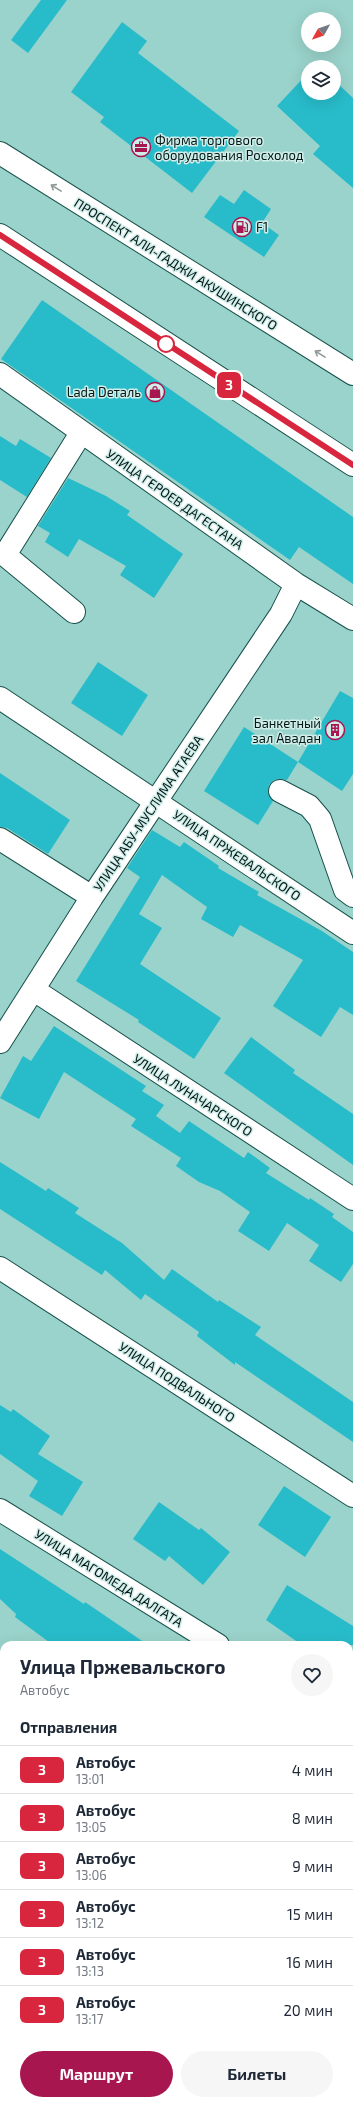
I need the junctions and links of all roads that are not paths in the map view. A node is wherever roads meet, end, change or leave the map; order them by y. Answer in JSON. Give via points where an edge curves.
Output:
{"nodes":[{"id":1,"x":0,"y":153,"type":"edge"},
{"id":2,"x":0,"y":235,"type":"edge"},
{"id":3,"x":0,"y":374,"type":"edge"},
{"id":4,"x":353,"y":374,"type":"edge"},
{"id":5,"x":81,"y":434,"type":"junction"},
{"id":6,"x":353,"y":465,"type":"edge"},
{"id":7,"x":2,"y":554,"type":"edge"},
{"id":8,"x":296,"y":584,"type":"junction"},
{"id":9,"x":74,"y":612,"type":"dead end"},
{"id":10,"x":353,"y":619,"type":"edge"},
{"id":11,"x":0,"y":698,"type":"edge"},
{"id":12,"x":280,"y":791,"type":"dead end"},
{"id":13,"x":156,"y":801,"type":"junction"},
{"id":14,"x":0,"y":839,"type":"edge"},
{"id":15,"x":353,"y":896,"type":"edge"},
{"id":16,"x":92,"y":897,"type":"junction"},
{"id":17,"x":353,"y":933,"type":"edge"},
{"id":18,"x":34,"y":990,"type":"junction"},
{"id":19,"x":0,"y":1042,"type":"edge"},
{"id":20,"x":353,"y":1199,"type":"edge"},
{"id":21,"x":0,"y":1268,"type":"edge"},
{"id":22,"x":353,"y":1496,"type":"edge"},
{"id":23,"x":0,"y":1510,"type":"edge"},
{"id":24,"x":212,"y":1641,"type":"edge"}],
"edges":[{"from":4,"to":1,"type":"street","name":"ПРОСПЕКТ АЛИ-ГАДЖИ АКУШИНСКОГО","one_way":true},
{"from":2,"to":6,"type":"street"},
{"from":3,"to":5,"type":"street","name":"УЛИЦА ГЕРОЕВ ДАГЕСТАНА"},
{"from":5,"to":7,"type":"street"},
{"from":5,"to":8,"type":"street","name":"УЛИЦА ГЕРОЕВ ДАГЕСТАНА"},
{"from":7,"to":9,"type":"street"},
{"from":8,"to":10,"type":"street","name":"УЛИЦА ГЕРОЕВ ДАГЕСТАНА"},
{"from":8,"to":13,"type":"street","name":"УЛИЦА АБУ-МУСЛИМА АТАЕВА","via":[[281,614]]},
{"from":11,"to":13,"type":"street","name":"УЛИЦА ПРЖЕВАЛЬСКОГО"},
{"from":12,"to":15,"type":"street","via":[[309,806],[320,819],[345,890]]},
{"from":13,"to":16,"type":"street","name":"УЛИЦА АБУ-МУСЛИМА АТАЕВА"},
{"from":13,"to":17,"type":"street","name":"УЛИЦА ПРЖЕВАЛЬСКОГО"},
{"from":14,"to":16,"type":"street"},
{"from":16,"to":18,"type":"street","name":"УЛИЦА АБУ-МУСЛИМА АТАЕВА"},
{"from":18,"to":19,"type":"street","name":"УЛИЦА АБУ-МУСЛИМА АТАЕВА"},
{"from":18,"to":20,"type":"street","name":"УЛИЦА ЛУНАЧАРСКОГО"},
{"from":21,"to":22,"type":"street","name":"УЛИЦА ПОДВАЛЬНОГО"},
{"from":23,"to":24,"type":"street","name":"УЛИЦА МАГОМЕДА ДАЛГАТА"}]}
